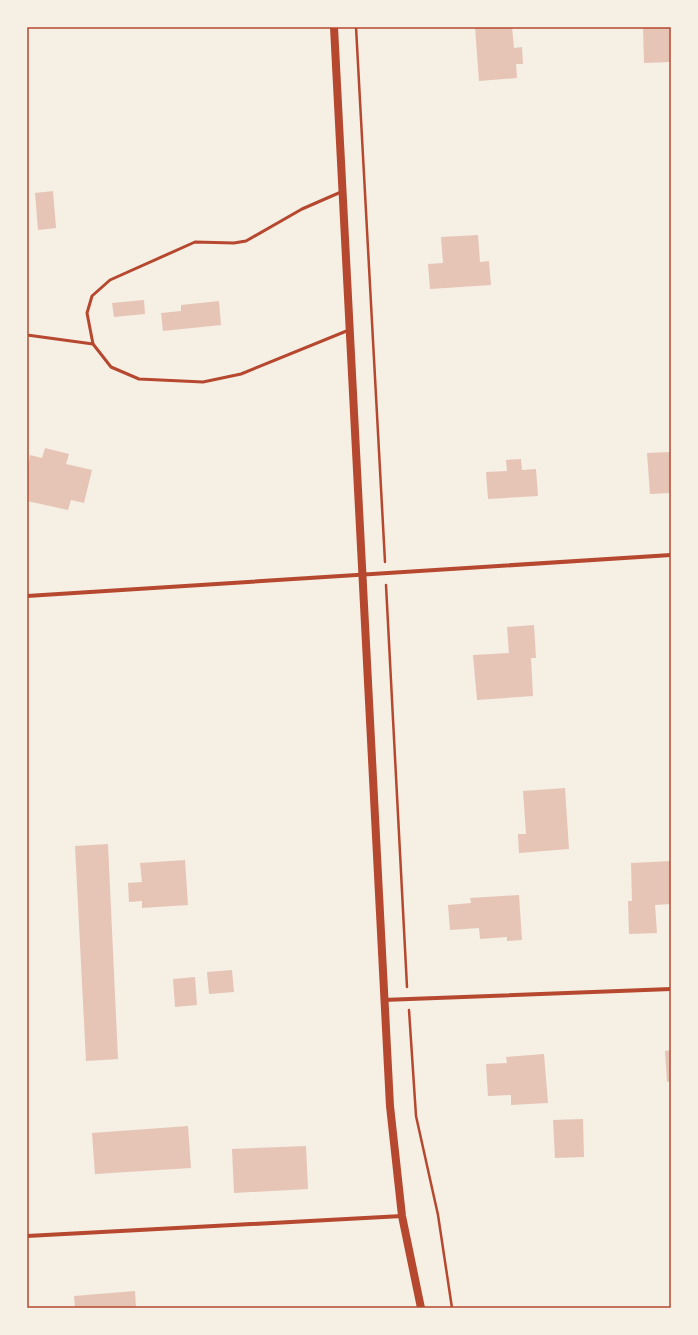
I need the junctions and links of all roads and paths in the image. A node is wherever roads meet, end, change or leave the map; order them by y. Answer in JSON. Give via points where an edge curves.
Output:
{"nodes":[{"id":1,"x":334,"y":27,"type":"edge"},
{"id":2,"x":356,"y":27,"type":"edge"},
{"id":3,"x":343,"y":191,"type":"junction"},
{"id":4,"x":350,"y":330,"type":"junction"},
{"id":5,"x":27,"y":335,"type":"edge"},
{"id":6,"x":93,"y":344,"type":"junction"},
{"id":7,"x":671,"y":555,"type":"edge"},
{"id":8,"x":386,"y":574,"type":"junction"},
{"id":9,"x":362,"y":575,"type":"junction"},
{"id":10,"x":27,"y":596,"type":"edge"},
{"id":11,"x":671,"y":990,"type":"edge"},
{"id":12,"x":383,"y":1000,"type":"junction"},
{"id":13,"x":408,"y":1000,"type":"junction"},
{"id":14,"x":402,"y":1216,"type":"junction"},
{"id":15,"x":27,"y":1236,"type":"edge"},
{"id":16,"x":421,"y":1308,"type":"edge"},
{"id":17,"x":452,"y":1308,"type":"edge"}],
"edges":[{"from":1,"to":3,"type":"main road"},
{"from":2,"to":8,"type":"path"},
{"from":3,"to":4,"type":"main road"},
{"from":3,"to":6,"type":"lane","via":[[246,241],[195,242],[110,280],[92,296],[87,313]]},
{"from":4,"to":6,"type":"lane","via":[[241,374],[203,382],[139,379],[111,367]]},
{"from":4,"to":9,"type":"main road"},
{"from":5,"to":6,"type":"lane"},
{"from":7,"to":8,"type":"street"},
{"from":8,"to":9,"type":"street"},
{"from":8,"to":13,"type":"path"},
{"from":9,"to":10,"type":"street"},
{"from":9,"to":12,"type":"main road"},
{"from":11,"to":13,"type":"street"},
{"from":12,"to":13,"type":"street"},
{"from":12,"to":14,"type":"main road","via":[[392,1128]]},
{"from":13,"to":17,"type":"path","via":[[416,1116],[438,1215]]},
{"from":14,"to":15,"type":"street"},
{"from":14,"to":16,"type":"main road"}]}
